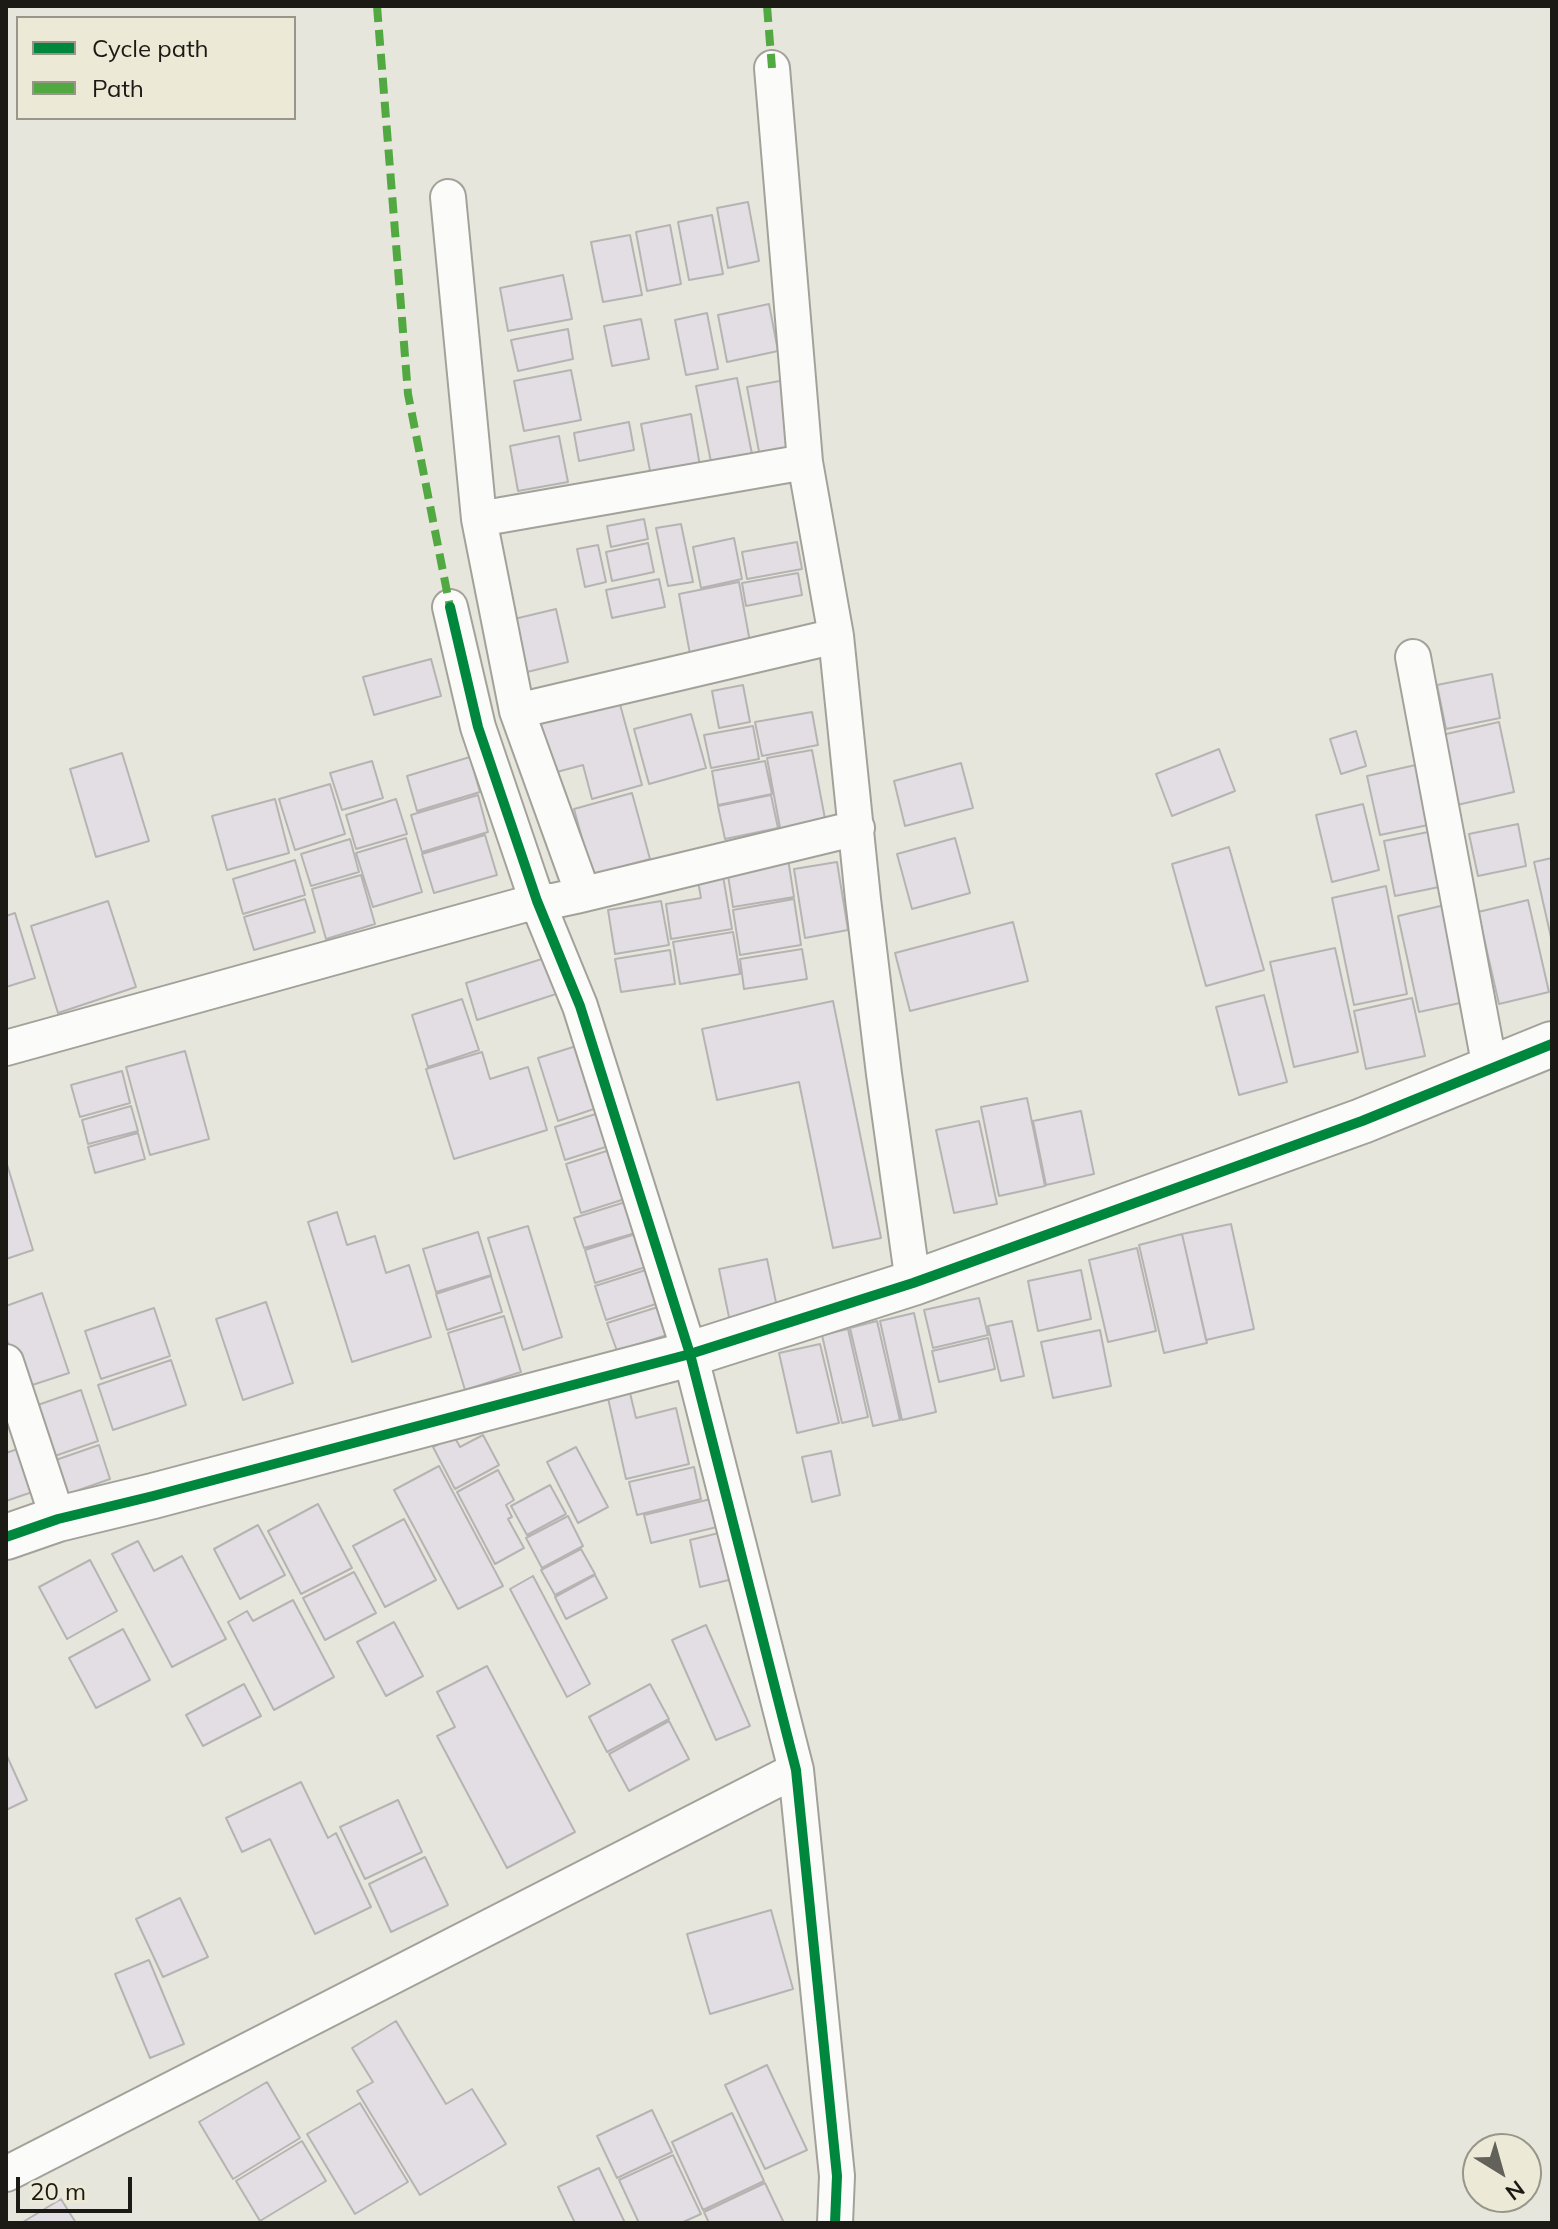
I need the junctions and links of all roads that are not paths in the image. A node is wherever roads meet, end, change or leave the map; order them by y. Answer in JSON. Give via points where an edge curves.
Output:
{"nodes":[{"id":1,"x":772,"y":68,"type":"dead end"},
{"id":2,"x":448,"y":197,"type":"dead end"},
{"id":3,"x":805,"y":462,"type":"junction"},
{"id":4,"x":479,"y":519,"type":"junction"},
{"id":5,"x":450,"y":607,"type":"dead end"},
{"id":6,"x":836,"y":636,"type":"junction"},
{"id":7,"x":1413,"y":657,"type":"dead end"},
{"id":8,"x":517,"y":711,"type":"junction"},
{"id":9,"x":857,"y":828,"type":"junction"},
{"id":10,"x":562,"y":898,"type":"junction"},
{"id":11,"x":1552,"y":1044,"type":"edge"},
{"id":12,"x":6,"y":1048,"type":"edge"},
{"id":13,"x":1490,"y":1068,"type":"junction"},
{"id":14,"x":913,"y":1283,"type":"junction"},
{"id":15,"x":690,"y":1354,"type":"junction"},
{"id":16,"x":6,"y":1362,"type":"edge"},
{"id":17,"x":58,"y":1519,"type":"junction"},
{"id":18,"x":6,"y":1537,"type":"edge"},
{"id":19,"x":796,"y":1770,"type":"junction"},
{"id":20,"x":6,"y":2174,"type":"edge"},
{"id":21,"x":835,"y":2223,"type":"edge"}],
"edges":[{"from":1,"to":3,"type":"street"},
{"from":2,"to":4,"type":"street"},
{"from":3,"to":4,"type":"street"},
{"from":3,"to":6,"type":"street"},
{"from":4,"to":8,"type":"street"},
{"from":5,"to":10,"type":"street","via":[[478,727]]},
{"from":6,"to":8,"type":"street"},
{"from":6,"to":9,"type":"street"},
{"from":7,"to":13,"type":"street"},
{"from":8,"to":10,"type":"street"},
{"from":9,"to":10,"type":"street"},
{"from":9,"to":14,"type":"street"},
{"from":10,"to":12,"type":"street"},
{"from":10,"to":15,"type":"street","via":[[580,1006]]},
{"from":11,"to":13,"type":"street"},
{"from":13,"to":14,"type":"street","via":[[1362,1121]]},
{"from":14,"to":15,"type":"street"},
{"from":15,"to":17,"type":"street"},
{"from":15,"to":19,"type":"street"},
{"from":16,"to":17,"type":"street"},
{"from":17,"to":18,"type":"street"},
{"from":19,"to":20,"type":"street"},
{"from":19,"to":21,"type":"street","via":[[837,2176]]}]}
